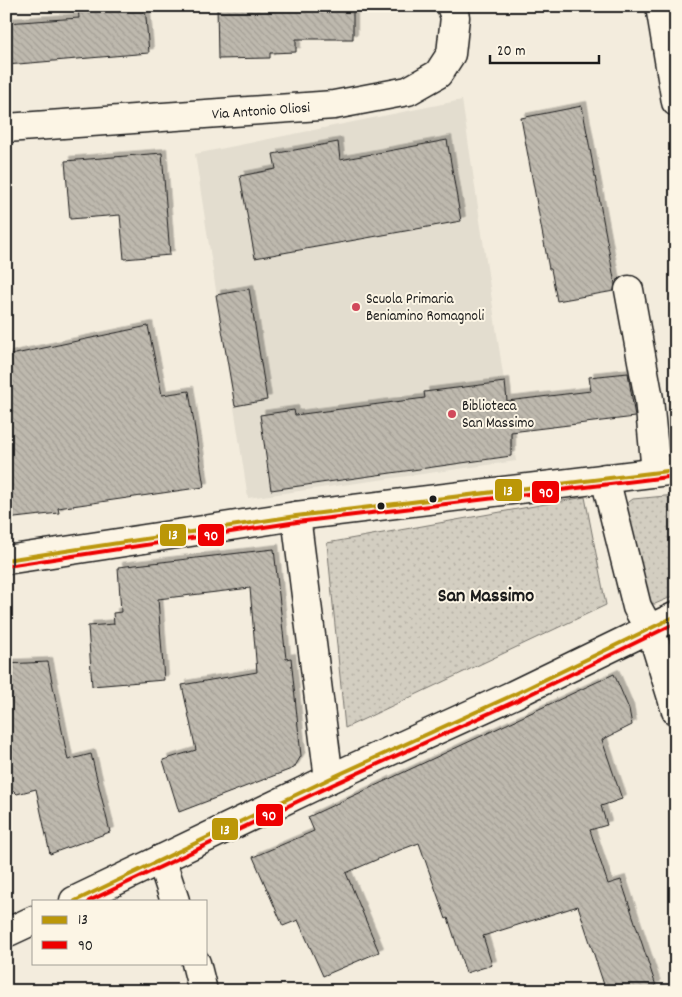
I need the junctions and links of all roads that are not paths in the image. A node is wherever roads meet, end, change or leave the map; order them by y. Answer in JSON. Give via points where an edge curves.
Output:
{"nodes":[{"id":1,"x":451,"y":6,"type":"edge"},
{"id":2,"x":660,"y":6,"type":"edge"},
{"id":3,"x":676,"y":102,"type":"edge"},
{"id":4,"x":6,"y":128,"type":"edge"},
{"id":5,"x":629,"y":290,"type":"dead end"},
{"id":6,"x":666,"y":471,"type":"edge"},
{"id":7,"x":605,"y":478,"type":"junction"},
{"id":8,"x":296,"y":516,"type":"junction"},
{"id":9,"x":6,"y":560,"type":"edge"},
{"id":10,"x":676,"y":616,"type":"edge"},
{"id":11,"x":649,"y":629,"type":"junction"},
{"id":12,"x":676,"y":711,"type":"edge"},
{"id":13,"x":328,"y":779,"type":"junction"},
{"id":14,"x":162,"y":859,"type":"junction"},
{"id":15,"x":76,"y":900,"type":"edge"},
{"id":16,"x":175,"y":900,"type":"edge"},
{"id":17,"x":32,"y":921,"type":"edge"},
{"id":18,"x":6,"y":933,"type":"edge"},
{"id":19,"x":196,"y":964,"type":"edge"},
{"id":20,"x":203,"y":991,"type":"edge"}],
"edges":[{"from":1,"to":4,"type":"street","name":"Via Antonio Oliosi","via":[[455,17],[451,54],[438,74],[408,91],[334,105]]},
{"from":2,"to":3,"type":"street"},
{"from":5,"to":6,"type":"street"},
{"from":6,"to":7,"type":"street"},
{"from":7,"to":8,"type":"street"},
{"from":7,"to":11,"type":"street","via":[[637,607]]},
{"from":8,"to":9,"type":"street"},
{"from":8,"to":13,"type":"street"},
{"from":10,"to":11,"type":"street"},
{"from":11,"to":12,"type":"street"},
{"from":11,"to":13,"type":"street"},
{"from":13,"to":14,"type":"street"},
{"from":14,"to":15,"type":"street"},
{"from":14,"to":16,"type":"street"},
{"from":17,"to":18,"type":"street"},
{"from":19,"to":20,"type":"street"}]}
